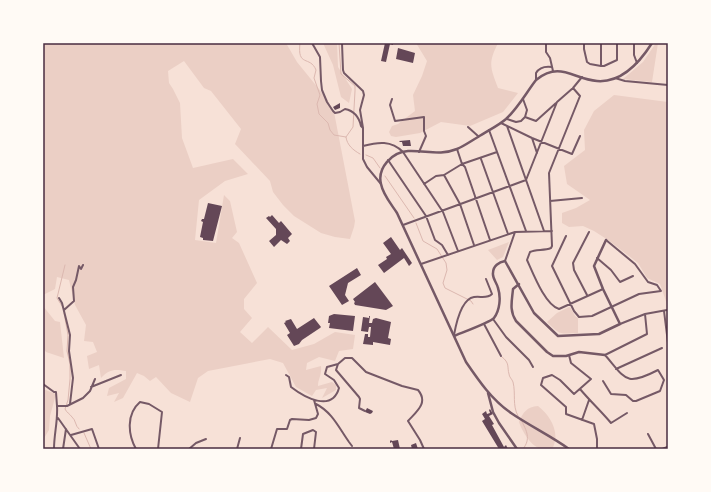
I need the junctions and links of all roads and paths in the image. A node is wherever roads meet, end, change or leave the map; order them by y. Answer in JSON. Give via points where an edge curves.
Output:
{"nodes":[{"id":1,"x":312,"y":43,"type":"edge"},
{"id":2,"x":342,"y":43,"type":"edge"},
{"id":3,"x":546,"y":43,"type":"edge"},
{"id":4,"x":584,"y":43,"type":"edge"},
{"id":5,"x":601,"y":43,"type":"edge"},
{"id":6,"x":617,"y":43,"type":"edge"},
{"id":7,"x":634,"y":43,"type":"edge"},
{"id":8,"x":652,"y":43,"type":"edge"},
{"id":9,"x":638,"y":63,"type":"junction"},
{"id":10,"x":601,"y":66,"type":"junction"},
{"id":11,"x":552,"y":67,"type":"junction"},
{"id":12,"x":553,"y":71,"type":"junction"},
{"id":13,"x":582,"y":77,"type":"junction"},
{"id":14,"x":615,"y":78,"type":"junction"},
{"id":15,"x":536,"y":80,"type":"junction"},
{"id":16,"x":668,"y":85,"type":"edge"},
{"id":17,"x":573,"y":88,"type":"junction"},
{"id":18,"x":523,"y":98,"type":"junction"},
{"id":19,"x":392,"y":99,"type":"dead end"},
{"id":20,"x":557,"y":102,"type":"junction"},
{"id":21,"x":525,"y":117,"type":"junction"},
{"id":22,"x":506,"y":119,"type":"junction"},
{"id":23,"x":501,"y":123,"type":"junction"},
{"id":24,"x":507,"y":126,"type":"junction"},
{"id":25,"x":363,"y":128,"type":"junction"},
{"id":26,"x":468,"y":128,"type":"dead end"},
{"id":27,"x":489,"y":130,"type":"junction"},
{"id":28,"x":478,"y":136,"type":"junction"},
{"id":29,"x":580,"y":136,"type":"dead end"},
{"id":30,"x":532,"y":138,"type":"junction"},
{"id":31,"x":542,"y":142,"type":"junction"},
{"id":32,"x":363,"y":146,"type":"junction"},
{"id":33,"x":558,"y":148,"type":"junction"},
{"id":34,"x":457,"y":149,"type":"junction"},
{"id":35,"x":403,"y":152,"type":"junction"},
{"id":36,"x":419,"y":152,"type":"junction"},
{"id":37,"x":497,"y":152,"type":"junction"},
{"id":38,"x":537,"y":154,"type":"junction"},
{"id":39,"x":481,"y":159,"type":"junction"},
{"id":40,"x":388,"y":160,"type":"junction"},
{"id":41,"x":462,"y":164,"type":"junction"},
{"id":42,"x":444,"y":175,"type":"junction"},
{"id":43,"x":526,"y":180,"type":"junction"},
{"id":44,"x":380,"y":184,"type":"junction"},
{"id":45,"x":424,"y":184,"type":"junction"},
{"id":46,"x":510,"y":187,"type":"junction"},
{"id":47,"x":493,"y":193,"type":"junction"},
{"id":48,"x":476,"y":198,"type":"junction"},
{"id":49,"x":582,"y":198,"type":"dead end"},
{"id":50,"x":550,"y":201,"type":"junction"},
{"id":51,"x":460,"y":204,"type":"junction"},
{"id":52,"x":442,"y":210,"type":"junction"},
{"id":53,"x":426,"y":216,"type":"junction"},
{"id":54,"x":403,"y":225,"type":"junction"},
{"id":55,"x":526,"y":231,"type":"junction"},
{"id":56,"x":544,"y":231,"type":"junction"},
{"id":57,"x":552,"y":231,"type":"junction"},
{"id":58,"x":515,"y":232,"type":"junction"},
{"id":59,"x":589,"y":232,"type":"dead end"},
{"id":60,"x":508,"y":234,"type":"junction"},
{"id":61,"x":566,"y":236,"type":"dead end"},
{"id":62,"x":490,"y":240,"type":"junction"},
{"id":63,"x":606,"y":240,"type":"joint"},
{"id":64,"x":474,"y":245,"type":"junction"},
{"id":65,"x":458,"y":251,"type":"junction"},
{"id":66,"x":448,"y":255,"type":"junction"},
{"id":67,"x":597,"y":258,"type":"junction"},
{"id":68,"x":505,"y":261,"type":"junction"},
{"id":69,"x":421,"y":264,"type":"junction"},
{"id":70,"x":83,"y":265,"type":"dead end"},
{"id":71,"x":633,"y":276,"type":"dead end"},
{"id":72,"x":486,"y":280,"type":"dead end"},
{"id":73,"x":519,"y":284,"type":"junction"},
{"id":74,"x":603,"y":289,"type":"junction"},
{"id":75,"x":587,"y":295,"type":"junction"},
{"id":76,"x":59,"y":298,"type":"dead end"},
{"id":77,"x":570,"y":304,"type":"junction"},
{"id":78,"x":612,"y":307,"type":"junction"},
{"id":79,"x":64,"y":310,"type":"junction"},
{"id":80,"x":667,"y":310,"type":"edge"},
{"id":81,"x":664,"y":311,"type":"junction"},
{"id":82,"x":645,"y":314,"type":"junction"},
{"id":83,"x":664,"y":316,"type":"junction"},
{"id":84,"x":668,"y":316,"type":"edge"},
{"id":85,"x":493,"y":319,"type":"junction"},
{"id":86,"x":484,"y":323,"type":"junction"},
{"id":87,"x":620,"y":324,"type":"junction"},
{"id":88,"x":454,"y":336,"type":"junction"},
{"id":89,"x":668,"y":343,"type":"edge"},
{"id":90,"x":662,"y":348,"type":"dead end"},
{"id":91,"x":569,"y":354,"type":"junction"},
{"id":92,"x":605,"y":355,"type":"junction"},
{"id":93,"x":501,"y":356,"type":"dead end"},
{"id":94,"x":338,"y":364,"type":"junction"},
{"id":95,"x":533,"y":367,"type":"dead end"},
{"id":96,"x":661,"y":367,"type":"dead end"},
{"id":97,"x":616,"y":369,"type":"junction"},
{"id":98,"x":658,"y":370,"type":"junction"},
{"id":99,"x":286,"y":375,"type":"dead end"},
{"id":100,"x":121,"y":376,"type":"dead end"},
{"id":101,"x":95,"y":378,"type":"dead end"},
{"id":102,"x":603,"y":381,"type":"dead end"},
{"id":103,"x":43,"y":384,"type":"edge"},
{"id":104,"x":91,"y":387,"type":"junction"},
{"id":105,"x":580,"y":389,"type":"junction"},
{"id":106,"x":488,"y":393,"type":"junction"},
{"id":107,"x":314,"y":399,"type":"junction"},
{"id":108,"x":589,"y":400,"type":"junction"},
{"id":109,"x":70,"y":404,"type":"junction"},
{"id":110,"x":316,"y":404,"type":"junction"},
{"id":111,"x":57,"y":406,"type":"junction"},
{"id":112,"x":365,"y":411,"type":"dead end"},
{"id":113,"x":628,"y":413,"type":"dead end"},
{"id":114,"x":58,"y":418,"type":"junction"},
{"id":115,"x":582,"y":420,"type":"junction"},
{"id":116,"x":66,"y":429,"type":"junction"},
{"id":117,"x":648,"y":434,"type":"dead end"},
{"id":118,"x":71,"y":435,"type":"junction"},
{"id":119,"x":240,"y":438,"type":"dead end"},
{"id":120,"x":206,"y":440,"type":"dead end"},
{"id":121,"x":352,"y":446,"type":"dead end"},
{"id":122,"x":668,"y":447,"type":"edge"},
{"id":123,"x":54,"y":449,"type":"edge"},
{"id":124,"x":63,"y":449,"type":"edge"},
{"id":125,"x":80,"y":449,"type":"edge"},
{"id":126,"x":99,"y":449,"type":"edge"},
{"id":127,"x":136,"y":449,"type":"edge"},
{"id":128,"x":158,"y":449,"type":"edge"},
{"id":129,"x":189,"y":449,"type":"edge"},
{"id":130,"x":237,"y":449,"type":"edge"},
{"id":131,"x":272,"y":449,"type":"edge"},
{"id":132,"x":301,"y":449,"type":"edge"},
{"id":133,"x":314,"y":449,"type":"edge"},
{"id":134,"x":424,"y":449,"type":"edge"},
{"id":135,"x":517,"y":449,"type":"edge"},
{"id":136,"x":569,"y":449,"type":"edge"},
{"id":137,"x":597,"y":449,"type":"edge"},
{"id":138,"x":656,"y":449,"type":"edge"},
{"id":139,"x":663,"y":449,"type":"edge"}],
"edges":[{"from":1,"to":25,"type":"street","via":[[320,58],[322,85],[331,109],[335,113],[345,109],[352,111]]},
{"from":2,"to":25,"type":"street","via":[[344,73],[362,88],[364,95],[360,110]]},
{"from":3,"to":11,"type":"street","via":[[546,52]]},
{"from":4,"to":10,"type":"street","via":[[587,62]]},
{"from":5,"to":10,"type":"street"},
{"from":6,"to":10,"type":"street","via":[[617,60]]},
{"from":7,"to":9,"type":"street","via":[[634,55]]},
{"from":8,"to":9,"type":"street"},
{"from":9,"to":14,"type":"street"},
{"from":11,"to":12,"type":"street"},
{"from":11,"to":15,"type":"street","via":[[540,69],[536,73]]},
{"from":12,"to":13,"type":"street","via":[[563,71]]},
{"from":12,"to":15,"type":"street"},
{"from":13,"to":14,"type":"street","via":[[596,81]]},
{"from":13,"to":17,"type":"street"},
{"from":14,"to":16,"type":"street"},
{"from":15,"to":18,"type":"street"},
{"from":17,"to":20,"type":"street"},
{"from":17,"to":33,"type":"street","via":[[580,96]]},
{"from":18,"to":21,"type":"street","via":[[527,110]]},
{"from":18,"to":22,"type":"street"},
{"from":19,"to":36,"type":"street","via":[[390,105],[395,120],[424,117],[426,136]]},
{"from":20,"to":21,"type":"street","via":[[536,121]]},
{"from":20,"to":31,"type":"street"},
{"from":21,"to":22,"type":"street","via":[[516,122]]},
{"from":22,"to":23,"type":"street"},
{"from":23,"to":24,"type":"street"},
{"from":23,"to":27,"type":"street"},
{"from":24,"to":30,"type":"street"},
{"from":24,"to":43,"type":"street"},
{"from":25,"to":32,"type":"street"},
{"from":26,"to":28,"type":"street"},
{"from":27,"to":28,"type":"street"},
{"from":27,"to":37,"type":"street"},
{"from":28,"to":34,"type":"street"},
{"from":29,"to":33,"type":"street","via":[[572,154]]},
{"from":30,"to":31,"type":"street"},
{"from":30,"to":38,"type":"street"},
{"from":31,"to":33,"type":"street"},
{"from":31,"to":38,"type":"street"},
{"from":32,"to":35,"type":"street","via":[[380,142],[400,148]]},
{"from":32,"to":44,"type":"street","via":[[364,162]]},
{"from":33,"to":50,"type":"street","via":[[549,173]]},
{"from":34,"to":36,"type":"street","via":[[437,153]]},
{"from":34,"to":41,"type":"street"},
{"from":35,"to":36,"type":"street"},
{"from":35,"to":40,"type":"street"},
{"from":35,"to":45,"type":"street"},
{"from":37,"to":39,"type":"street"},
{"from":37,"to":46,"type":"street"},
{"from":38,"to":43,"type":"street"},
{"from":39,"to":41,"type":"street"},
{"from":39,"to":47,"type":"street"},
{"from":40,"to":44,"type":"street","via":[[382,168]]},
{"from":40,"to":53,"type":"street"},
{"from":41,"to":42,"type":"street"},
{"from":41,"to":48,"type":"street","via":[[466,167]]},
{"from":42,"to":45,"type":"street","via":[[436,176]]},
{"from":42,"to":51,"type":"street"},
{"from":43,"to":46,"type":"street"},
{"from":43,"to":56,"type":"street"},
{"from":44,"to":54,"type":"street"},
{"from":45,"to":52,"type":"street"},
{"from":46,"to":47,"type":"street"},
{"from":46,"to":55,"type":"street"},
{"from":47,"to":48,"type":"street"},
{"from":47,"to":60,"type":"street"},
{"from":48,"to":51,"type":"street"},
{"from":48,"to":62,"type":"street"},
{"from":49,"to":50,"type":"street"},
{"from":50,"to":57,"type":"street"},
{"from":51,"to":52,"type":"street"},
{"from":51,"to":64,"type":"street"},
{"from":52,"to":53,"type":"street"},
{"from":52,"to":65,"type":"street"},
{"from":53,"to":54,"type":"street"},
{"from":53,"to":66,"type":"street","via":[[435,240],[442,245]]},
{"from":54,"to":69,"type":"street"},
{"from":55,"to":56,"type":"street"},
{"from":55,"to":58,"type":"street"},
{"from":56,"to":57,"type":"street"},
{"from":57,"to":77,"type":"street","via":[[551,248],[530,252],[528,260],[551,304],[559,309]]},
{"from":58,"to":60,"type":"street"},
{"from":58,"to":68,"type":"street"},
{"from":59,"to":75,"type":"street","via":[[573,263]]},
{"from":60,"to":62,"type":"street"},
{"from":61,"to":77,"type":"street","via":[[552,266]]},
{"from":62,"to":64,"type":"street"},
{"from":63,"to":67,"type":"street"},
{"from":63,"to":78,"type":"street","via":[[635,264],[648,282],[657,285],[661,291],[639,294]]},
{"from":64,"to":65,"type":"street"},
{"from":65,"to":66,"type":"street"},
{"from":66,"to":69,"type":"street"},
{"from":67,"to":71,"type":"street","via":[[620,282]]},
{"from":67,"to":74,"type":"street","via":[[594,266]]},
{"from":68,"to":73,"type":"street"},
{"from":68,"to":85,"type":"street","via":[[497,264],[493,272],[500,296],[498,311]]},
{"from":69,"to":88,"type":"street"},
{"from":70,"to":79,"type":"street","via":[[81,269],[79,266],[73,287],[74,301]]},
{"from":72,"to":88,"type":"street","via":[[492,294],[487,298],[475,297],[466,301],[458,317]]},
{"from":73,"to":87,"type":"street","via":[[534,313],[558,336],[599,334]]},
{"from":73,"to":91,"type":"street","via":[[513,289],[511,309],[516,321],[553,356]]},
{"from":74,"to":75,"type":"street"},
{"from":74,"to":78,"type":"street"},
{"from":75,"to":77,"type":"street"},
{"from":76,"to":79,"type":"street"},
{"from":77,"to":78,"type":"street","via":[[579,317],[592,316]]},
{"from":78,"to":87,"type":"street"},
{"from":79,"to":109,"type":"street","via":[[70,339],[73,378]]},
{"from":80,"to":81,"type":"street"},
{"from":81,"to":82,"type":"street"},
{"from":81,"to":83,"type":"street"},
{"from":82,"to":87,"type":"street"},
{"from":82,"to":92,"type":"street","via":[[647,334]]},
{"from":83,"to":84,"type":"street"},
{"from":83,"to":89,"type":"street"},
{"from":85,"to":86,"type":"street"},
{"from":85,"to":95,"type":"street"},
{"from":86,"to":88,"type":"street"},
{"from":86,"to":93,"type":"street"},
{"from":88,"to":106,"type":"street","via":[[466,362]]},
{"from":90,"to":97,"type":"street"},
{"from":91,"to":92,"type":"street","via":[[579,352]]},
{"from":91,"to":105,"type":"street","via":[[571,363],[591,379]]},
{"from":92,"to":97,"type":"street"},
{"from":94,"to":107,"type":"street","via":[[327,367],[325,371],[338,388],[334,398],[325,402]]},
{"from":94,"to":112,"type":"street","via":[[337,372],[359,397],[360,408]]},
{"from":94,"to":134,"type":"street","via":[[345,358],[352,358],[366,372],[418,390],[423,402],[408,421]]},
{"from":96,"to":98,"type":"street"},
{"from":97,"to":98,"type":"street","via":[[621,375],[636,380]]},
{"from":98,"to":102,"type":"street","via":[[664,380],[660,391],[636,401],[626,395],[612,394]]},
{"from":99,"to":107,"type":"street","via":[[291,387]]},
{"from":100,"to":104,"type":"street"},
{"from":101,"to":104,"type":"street"},
{"from":103,"to":111,"type":"street","via":[[56,392]]},
{"from":104,"to":109,"type":"street","via":[[88,394]]},
{"from":105,"to":108,"type":"street"},
{"from":105,"to":115,"type":"street","via":[[574,394],[552,376],[545,377],[541,383],[543,388],[566,407],[566,414]]},
{"from":106,"to":135,"type":"street","via":[[493,412]]},
{"from":106,"to":136,"type":"street","via":[[505,409]]},
{"from":107,"to":110,"type":"street"},
{"from":108,"to":113,"type":"street","via":[[611,423]]},
{"from":108,"to":115,"type":"street"},
{"from":109,"to":111,"type":"street"},
{"from":110,"to":121,"type":"street","via":[[325,408]]},
{"from":110,"to":131,"type":"street","via":[[316,418],[292,419],[287,429],[277,429]]},
{"from":111,"to":114,"type":"street"},
{"from":114,"to":116,"type":"street"},
{"from":114,"to":123,"type":"street","via":[[54,430]]},
{"from":115,"to":137,"type":"street","via":[[594,424]]},
{"from":116,"to":118,"type":"street"},
{"from":116,"to":124,"type":"street"},
{"from":117,"to":138,"type":"street"},
{"from":118,"to":125,"type":"street"},
{"from":118,"to":126,"type":"street","via":[[92,429]]},
{"from":119,"to":130,"type":"street"},
{"from":120,"to":129,"type":"street","via":[[196,443]]},
{"from":122,"to":139,"type":"street"},
{"from":127,"to":128,"type":"street","via":[[130,438],[131,415],[140,402],[162,412]]},
{"from":132,"to":133,"type":"street","via":[[304,434],[313,430],[316,432]]}]}
